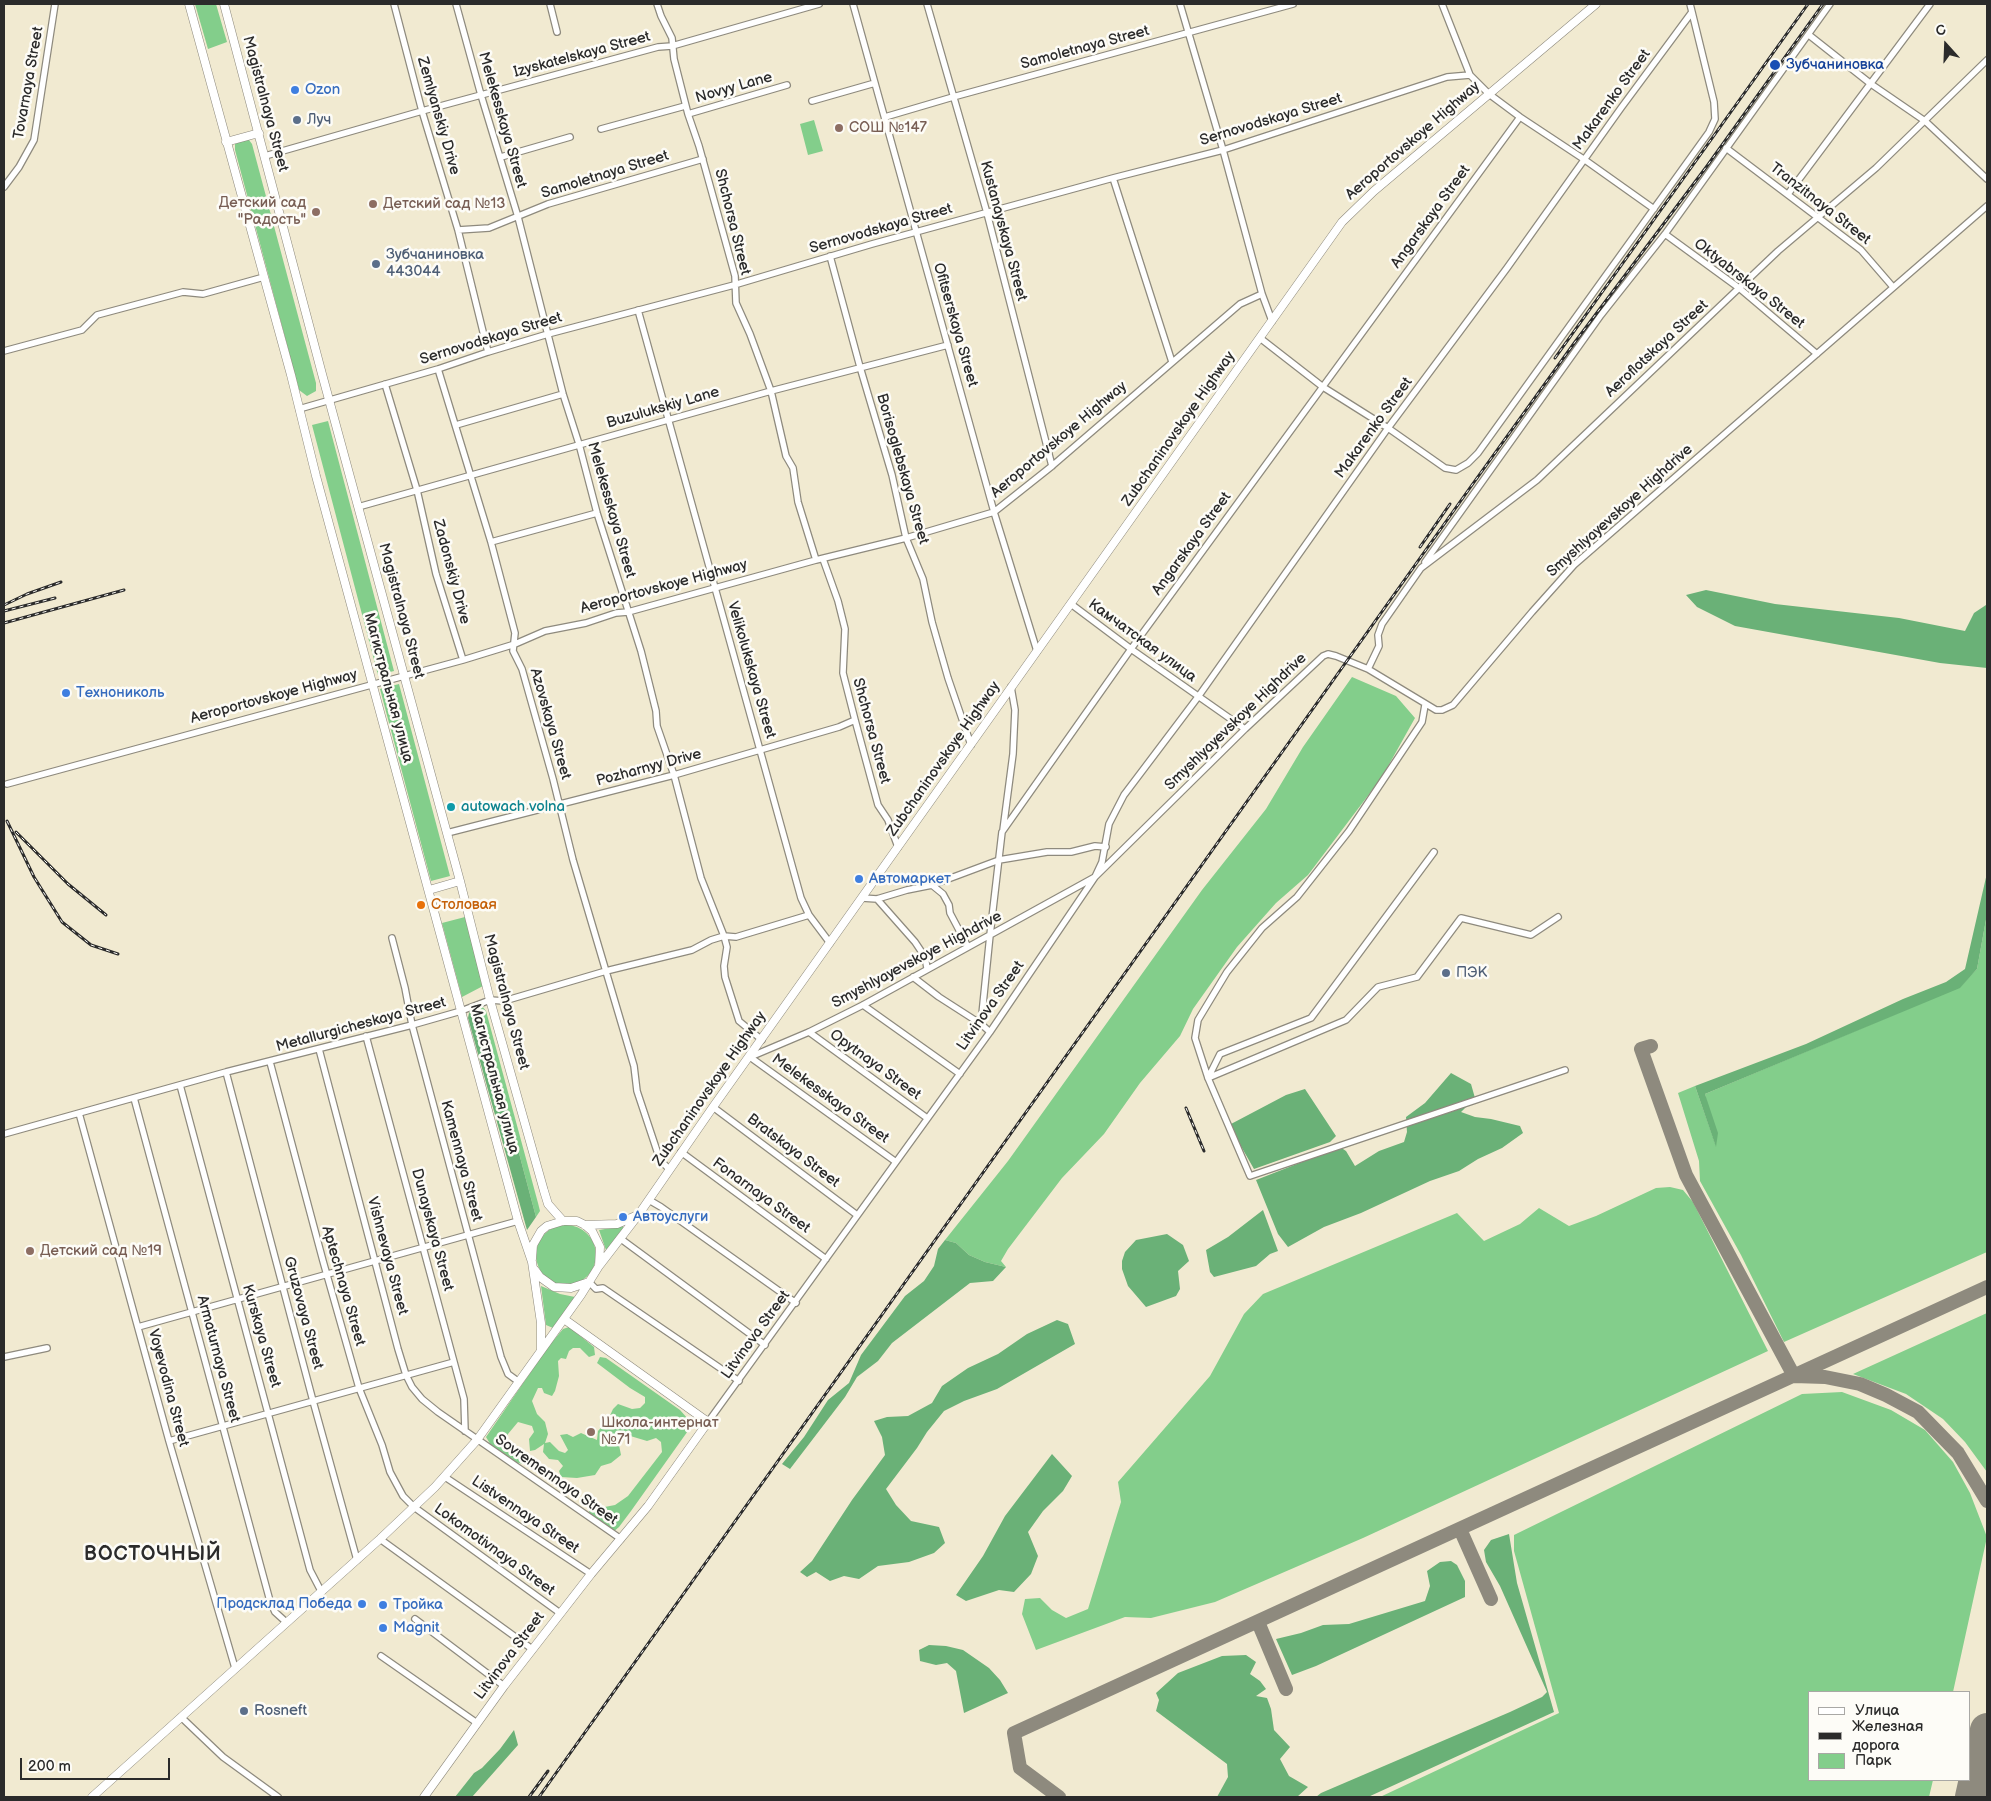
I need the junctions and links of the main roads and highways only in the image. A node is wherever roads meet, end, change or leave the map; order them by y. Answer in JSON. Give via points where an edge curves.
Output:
{"nodes":[{"id":1,"x":189,"y":4,"type":"edge"},
{"id":2,"x":224,"y":4,"type":"edge"},
{"id":3,"x":1596,"y":4,"type":"edge"},
{"id":4,"x":259,"y":133,"type":"junction"},
{"id":5,"x":226,"y":142,"type":"junction"},
{"id":6,"x":1272,"y":320,"type":"joint"},
{"id":7,"x":460,"y":881,"type":"junction"},
{"id":8,"x":429,"y":890,"type":"junction"},
{"id":9,"x":639,"y":1214,"type":"junction"},
{"id":10,"x":562,"y":1220,"type":"junction"},
{"id":11,"x":585,"y":1225,"type":"junction"},
{"id":12,"x":532,"y":1262,"type":"junction"},
{"id":13,"x":599,"y":1266,"type":"junction"},
{"id":14,"x":589,"y":1282,"type":"junction"},
{"id":15,"x":564,"y":1319,"type":"junction"},
{"id":16,"x":541,"y":1350,"type":"junction"},
{"id":17,"x":92,"y":1797,"type":"edge"},
{"id":18,"x":424,"y":1797,"type":"edge"}],
"edges":[{"from":1,"to":5,"type":"main road","name":"Магистральная улица"},
{"from":2,"to":4,"type":"main road","name":"Magistralnaya Street"},
{"from":3,"to":6,"type":"main road","name":"Aeroportovskoye Highway","via":[[1355,208]]},
{"from":4,"to":5,"type":"main road"},
{"from":4,"to":7,"type":"main road","name":"Magistralnaya Street"},
{"from":5,"to":8,"type":"main road","name":"Магистральная улица"},
{"from":6,"to":9,"type":"main road","name":"Zubchaninovskoye Highway"},
{"from":7,"to":8,"type":"main road"},
{"from":7,"to":10,"type":"main road","name":"Magistralnaya Street","via":[[544,1191],[548,1204]]},
{"from":8,"to":12,"type":"main road","name":"Магистральная улица","via":[[518,1221]]},
{"from":9,"to":11,"type":"main road","via":[[617,1224]]},
{"from":9,"to":13,"type":"main road","name":"Zubchaninovskoye Highway"},
{"from":10,"to":11,"type":"main road"},
{"from":10,"to":12,"type":"main road","via":[[541,1231],[533,1245]]},
{"from":11,"to":13,"type":"main road","via":[[600,1247]]},
{"from":12,"to":14,"type":"main road","via":[[540,1277],[554,1287],[572,1288]]},
{"from":12,"to":16,"type":"main road","via":[[541,1322]]},
{"from":13,"to":14,"type":"main road"},
{"from":14,"to":15,"type":"main road"},
{"from":15,"to":16,"type":"main road"},
{"from":15,"to":18,"type":"main road","name":"Litvinova Street","via":[[708,1422],[621,1539],[560,1612]]},
{"from":16,"to":17,"type":"main road","via":[[477,1440],[414,1508]]}]}
